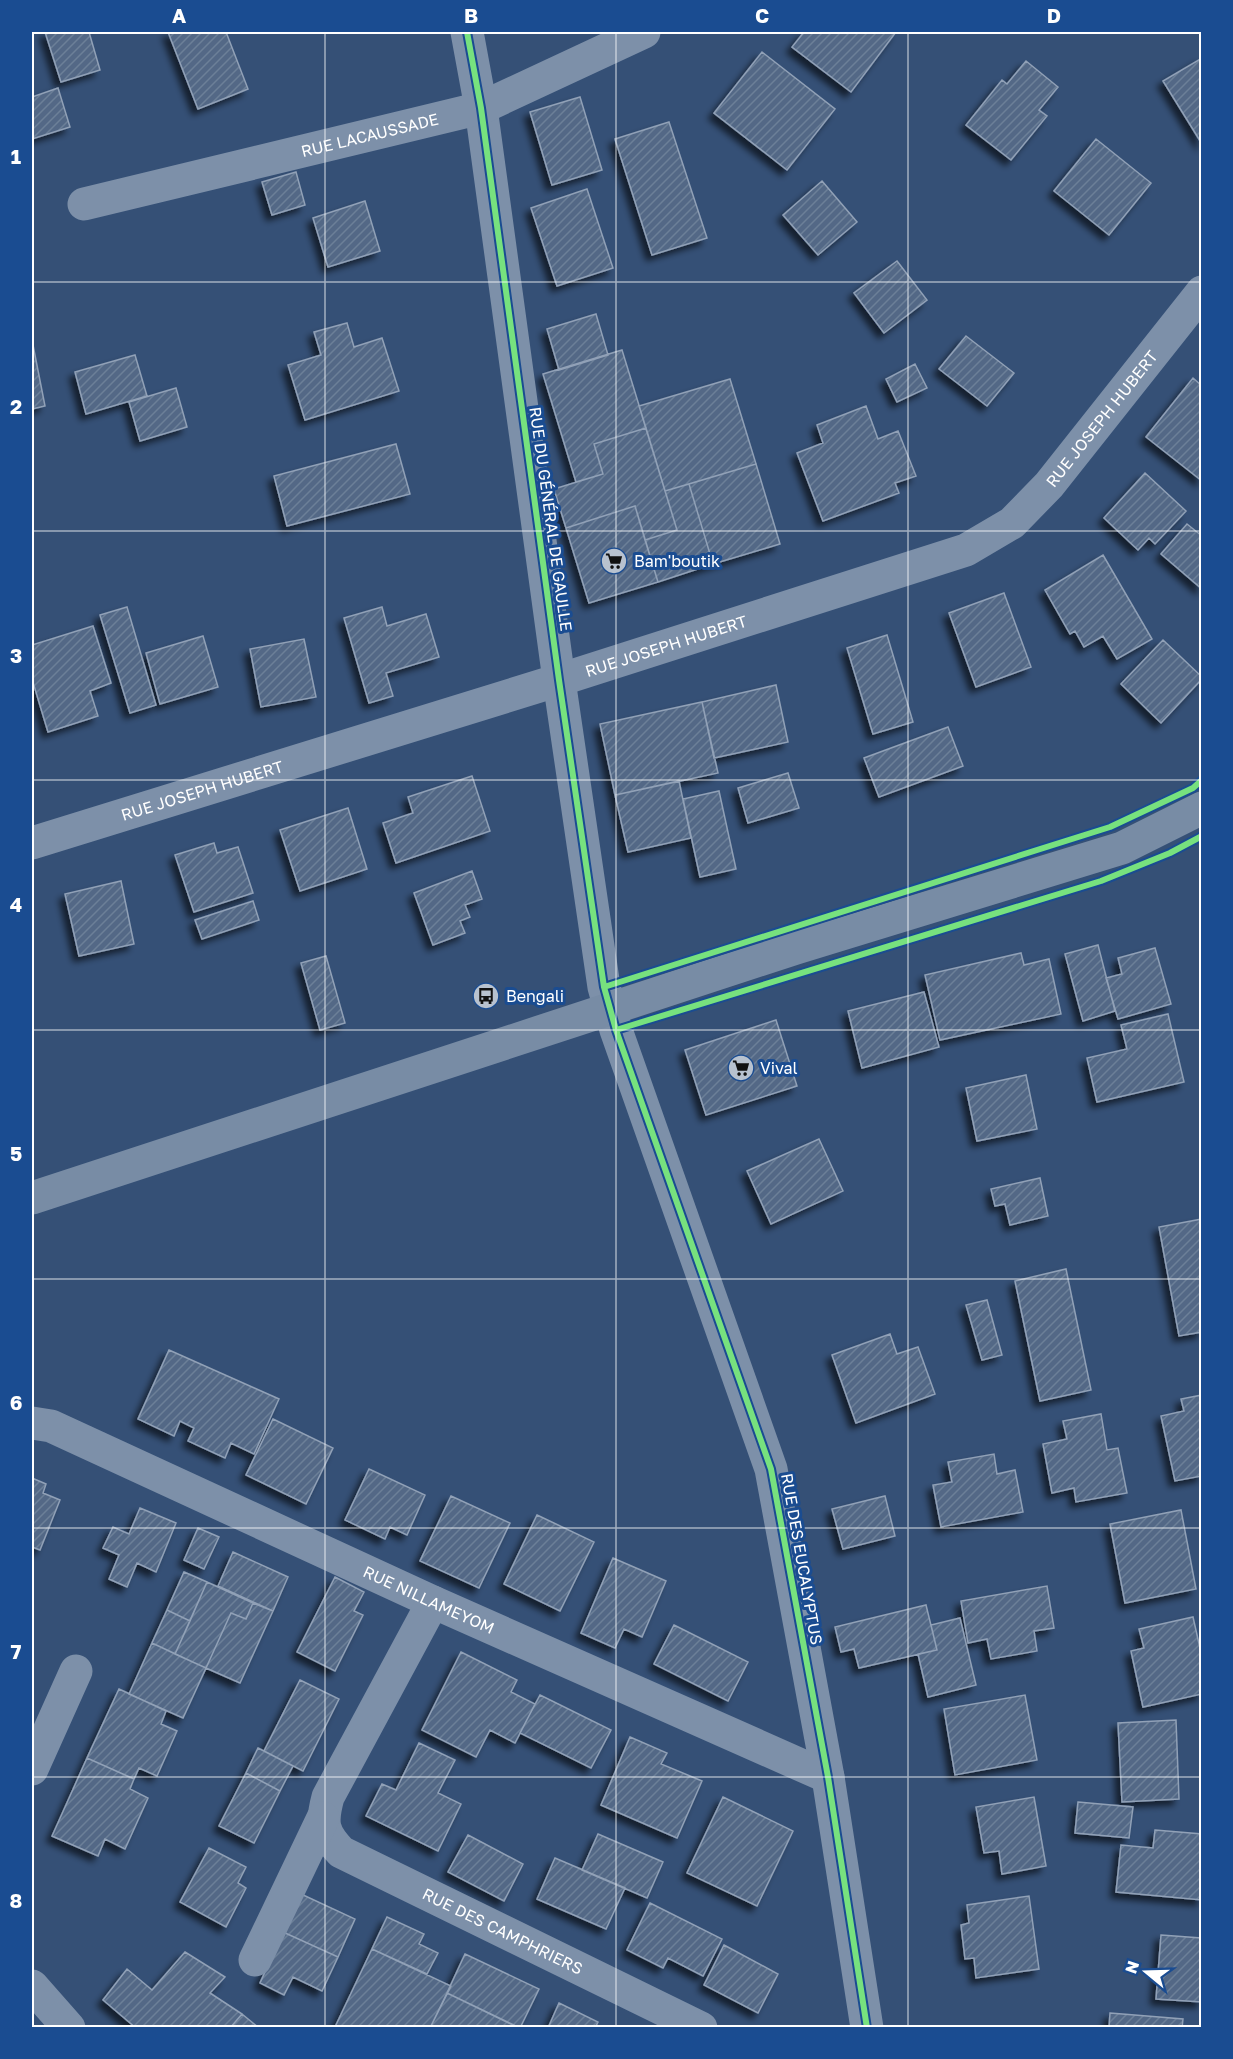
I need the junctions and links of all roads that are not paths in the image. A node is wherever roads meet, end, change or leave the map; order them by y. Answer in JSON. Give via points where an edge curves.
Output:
{"nodes":[{"id":1,"x":467,"y":32,"type":"edge"},
{"id":2,"x":644,"y":32,"type":"edge"},
{"id":3,"x":481,"y":108,"type":"junction"},
{"id":4,"x":84,"y":204,"type":"dead end"},
{"id":5,"x":1202,"y":292,"type":"edge"},
{"id":6,"x":559,"y":680,"type":"junction"},
{"id":7,"x":1202,"y":808,"type":"edge"},
{"id":8,"x":32,"y":843,"type":"edge"},
{"id":9,"x":610,"y":1010,"type":"junction"},
{"id":10,"x":32,"y":1198,"type":"edge"},
{"id":11,"x":32,"y":1424,"type":"edge"},
{"id":12,"x":433,"y":1602,"type":"junction"},
{"id":13,"x":76,"y":1671,"type":"dead end"},
{"id":14,"x":32,"y":1769,"type":"edge"},
{"id":15,"x":828,"y":1777,"type":"junction"},
{"id":16,"x":323,"y":1818,"type":"junction"},
{"id":17,"x":255,"y":1960,"type":"dead end"},
{"id":18,"x":32,"y":1986,"type":"edge"},
{"id":19,"x":69,"y":2028,"type":"edge"},
{"id":20,"x":701,"y":2028,"type":"edge"},
{"id":21,"x":867,"y":2028,"type":"edge"}],
"edges":[{"from":1,"to":3,"type":"street","name":"RUE DU GÉNÉRAL DE GAULLE"},
{"from":2,"to":3,"type":"street","name":"RUE LACAUSSADE"},
{"from":3,"to":4,"type":"street","name":"RUE LACAUSSADE"},
{"from":3,"to":6,"type":"street","name":"RUE DU GÉNÉRAL DE GAULLE"},
{"from":5,"to":6,"type":"street","name":"RUE JOSEPH HUBERT","via":[[1049,485],[1012,523],[966,550]]},
{"from":6,"to":8,"type":"street","name":"RUE JOSEPH HUBERT"},
{"from":6,"to":9,"type":"street","name":"RUE DU GÉNÉRAL DE GAULLE"},
{"from":7,"to":9,"type":"main road","via":[[1122,848]]},
{"from":9,"to":10,"type":"main road"},
{"from":9,"to":15,"type":"street","name":"RUE DES EUCALYPTUS","via":[[771,1469]]},
{"from":11,"to":12,"type":"street","name":"RUE NILLAMEYOM","via":[[51,1426]]},
{"from":12,"to":15,"type":"street","name":"RUE NILLAMEYOM"},
{"from":12,"to":16,"type":"street","via":[[328,1797]]},
{"from":13,"to":14,"type":"street"},
{"from":15,"to":21,"type":"street","name":"RUE DES EUCALYPTUS"},
{"from":16,"to":17,"type":"street"},
{"from":16,"to":20,"type":"street","name":"RUE DES CAMPHRIERS","via":[[328,1838],[341,1852]]},
{"from":18,"to":19,"type":"street"}]}
